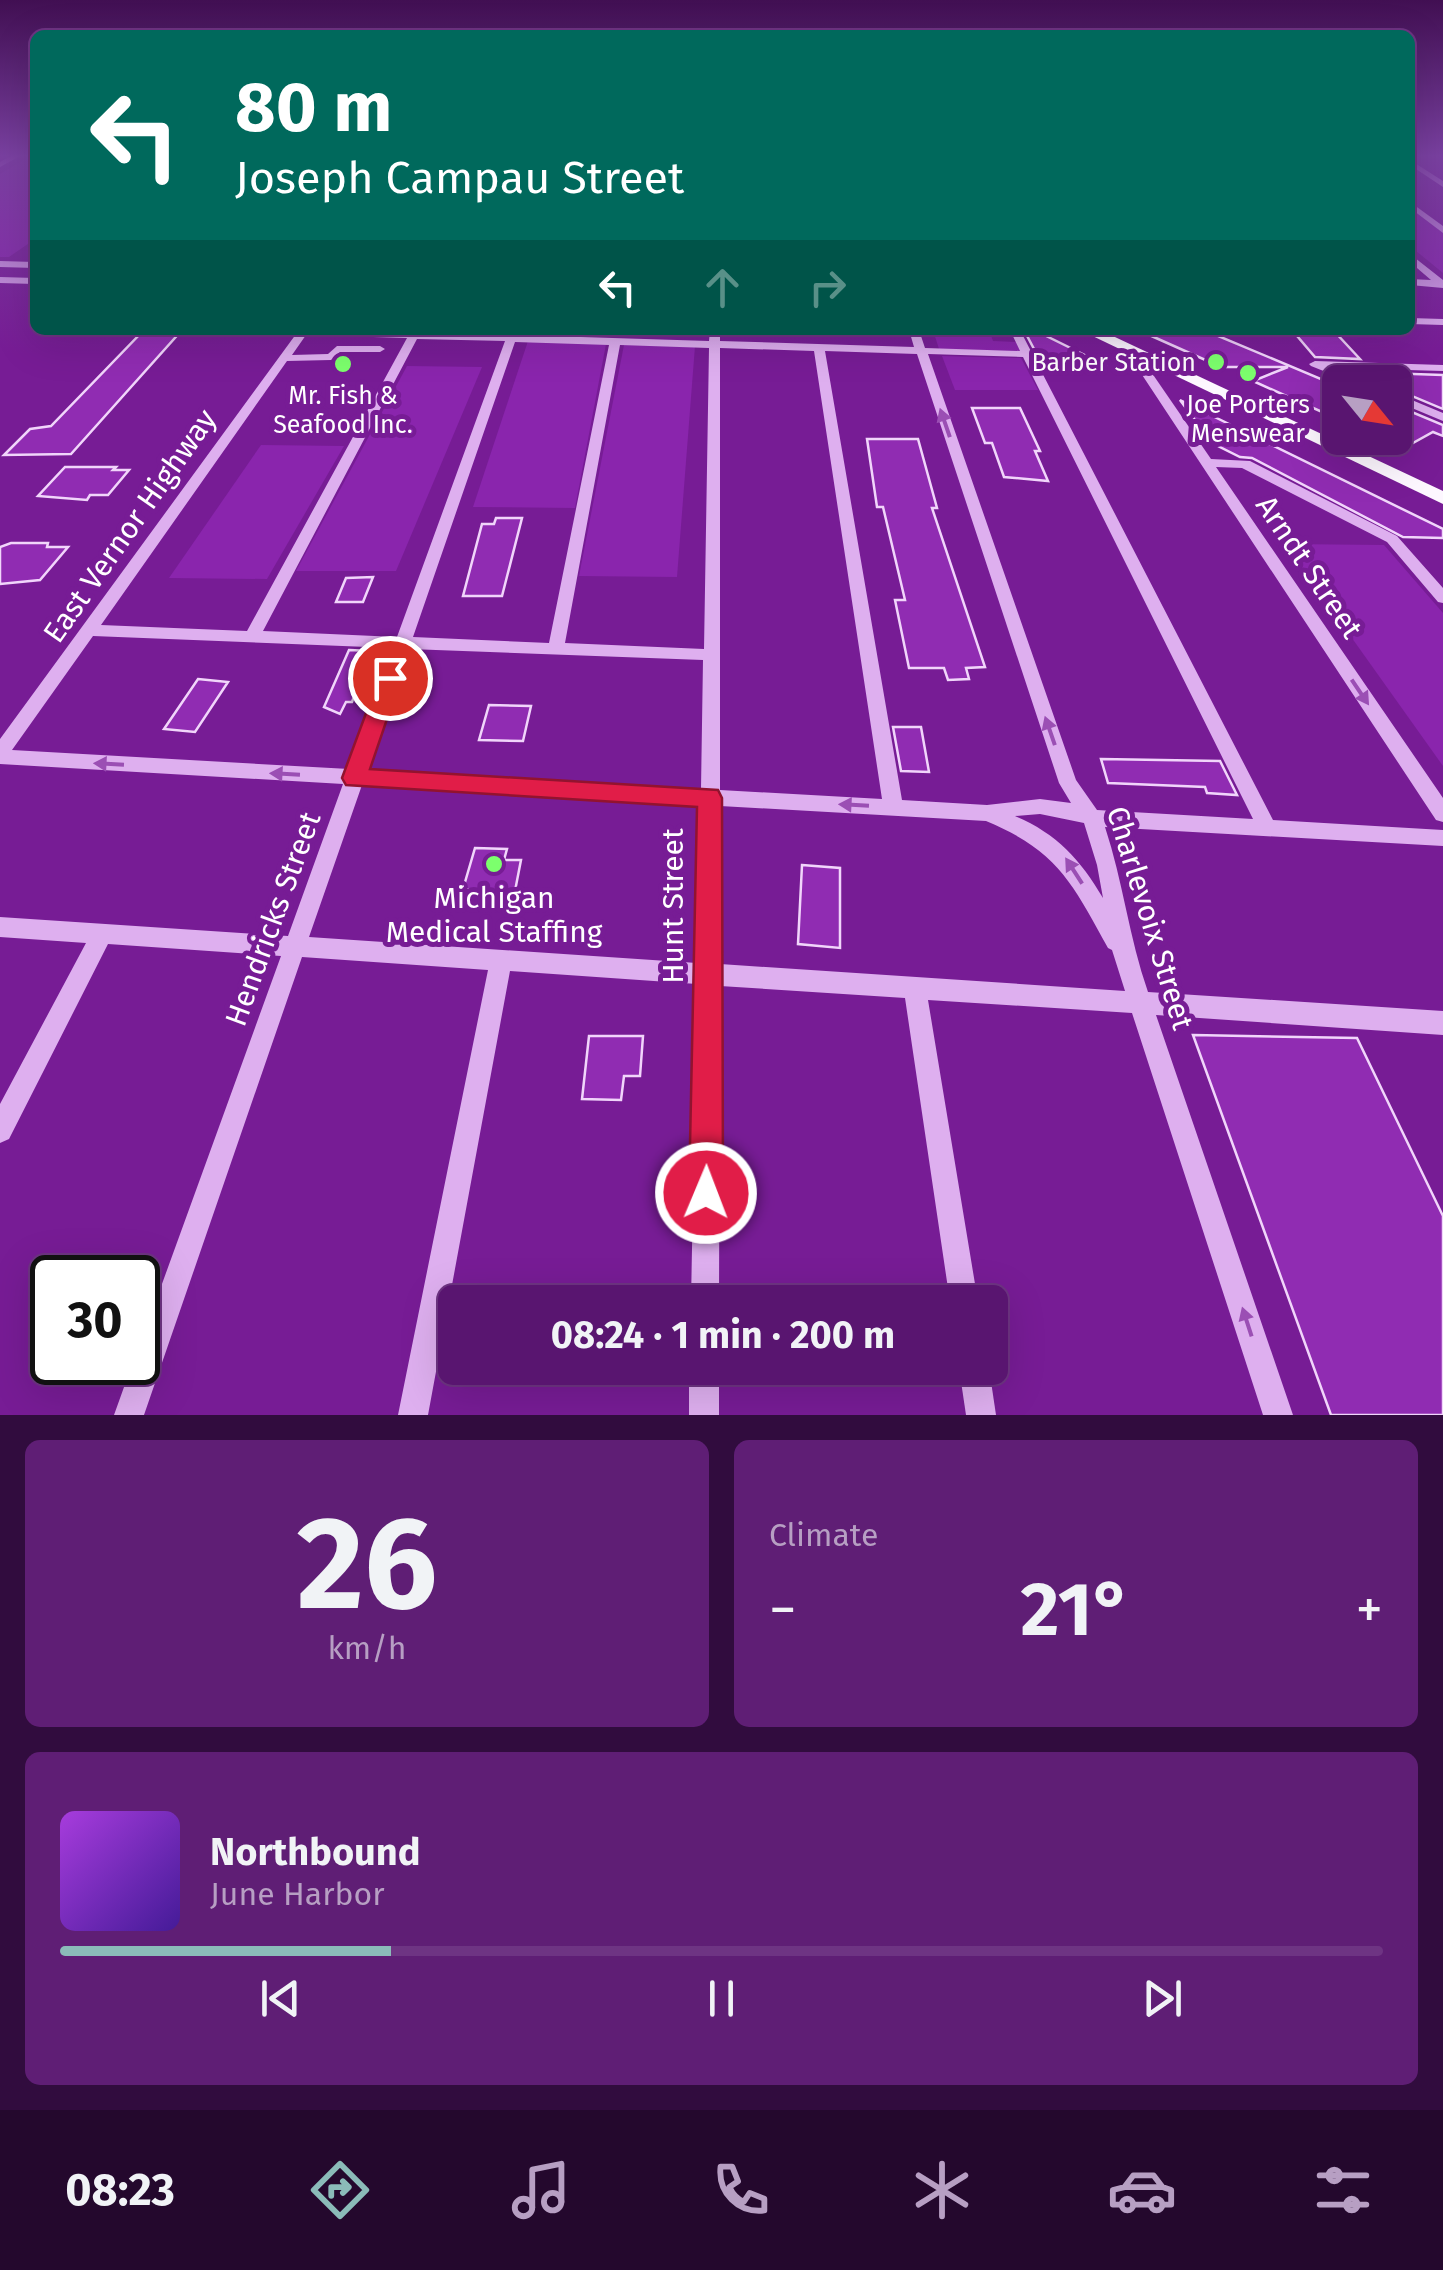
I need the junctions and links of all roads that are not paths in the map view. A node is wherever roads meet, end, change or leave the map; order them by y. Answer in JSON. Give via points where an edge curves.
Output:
{"nodes":[{"id":1,"x":1415,"y":261,"type":"edge"},
{"id":2,"x":0,"y":264,"type":"edge"},
{"id":3,"x":30,"y":265,"type":"edge"},
{"id":4,"x":0,"y":280,"type":"edge"},
{"id":5,"x":30,"y":281,"type":"edge"},
{"id":6,"x":1415,"y":282,"type":"edge"},
{"id":7,"x":1442,"y":283,"type":"edge"},
{"id":8,"x":1415,"y":321,"type":"edge"},
{"id":9,"x":1443,"y":322,"type":"edge"},
{"id":10,"x":301,"y":335,"type":"edge"},
{"id":11,"x":414,"y":335,"type":"edge"},
{"id":12,"x":513,"y":335,"type":"edge"},
{"id":13,"x":528,"y":335,"type":"edge"},
{"id":14,"x":916,"y":335,"type":"edge"},
{"id":15,"x":1017,"y":335,"type":"edge"},
{"id":16,"x":1098,"y":335,"type":"edge"},
{"id":17,"x":715,"y":337,"type":"edge"},
{"id":18,"x":615,"y":341,"type":"junction"},
{"id":19,"x":819,"y":348,"type":"junction"},
{"id":20,"x":380,"y":349,"type":"dead end"},
{"id":21,"x":920,"y":350,"type":"junction"},
{"id":22,"x":1130,"y":350,"type":"junction"},
{"id":23,"x":1026,"y":354,"type":"junction"},
{"id":24,"x":284,"y":358,"type":"junction"},
{"id":25,"x":1347,"y":365,"type":"edge"},
{"id":26,"x":1322,"y":367,"type":"edge"},
{"id":27,"x":1412,"y":367,"type":"edge"},
{"id":28,"x":1443,"y":368,"type":"edge"},
{"id":29,"x":1412,"y":404,"type":"edge"},
{"id":30,"x":1443,"y":417,"type":"edge"},
{"id":31,"x":1206,"y":464,"type":"junction"},
{"id":32,"x":1443,"y":498,"type":"edge"},
{"id":33,"x":1443,"y":598,"type":"edge"},
{"id":34,"x":90,"y":630,"type":"junction"},
{"id":35,"x":252,"y":637,"type":"junction"},
{"id":36,"x":403,"y":643,"type":"junction"},
{"id":37,"x":556,"y":649,"type":"junction"},
{"id":38,"x":711,"y":656,"type":"junction"},
{"id":39,"x":0,"y":755,"type":"edge"},
{"id":40,"x":354,"y":778,"type":"junction"},
{"id":41,"x":709,"y":798,"type":"junction"},
{"id":42,"x":893,"y":808,"type":"junction"},
{"id":43,"x":987,"y":812,"type":"junction"},
{"id":44,"x":1443,"y":814,"type":"edge"},
{"id":45,"x":1092,"y":818,"type":"junction"},
{"id":46,"x":1267,"y":828,"type":"junction"},
{"id":47,"x":1443,"y":838,"type":"edge"},
{"id":48,"x":0,"y":927,"type":"edge"},
{"id":49,"x":102,"y":934,"type":"junction"},
{"id":50,"x":294,"y":949,"type":"junction"},
{"id":51,"x":1124,"y":955,"type":"junction"},
{"id":52,"x":501,"y":962,"type":"junction"},
{"id":53,"x":708,"y":974,"type":"junction"},
{"id":54,"x":915,"y":988,"type":"junction"},
{"id":55,"x":1140,"y":1002,"type":"junction"},
{"id":56,"x":1443,"y":1023,"type":"edge"},
{"id":57,"x":0,"y":1130,"type":"edge"},
{"id":58,"x":705,"y":1285,"type":"edge"},
{"id":59,"x":961,"y":1285,"type":"edge"},
{"id":60,"x":704,"y":1385,"type":"edge"},
{"id":61,"x":977,"y":1385,"type":"edge"},
{"id":62,"x":129,"y":1415,"type":"edge"},
{"id":63,"x":413,"y":1415,"type":"edge"},
{"id":64,"x":704,"y":1415,"type":"edge"},
{"id":65,"x":981,"y":1415,"type":"edge"},
{"id":66,"x":1278,"y":1415,"type":"edge"}],
"edges":[{"from":1,"to":7,"type":"street"},
{"from":2,"to":3,"type":"street"},
{"from":4,"to":5,"type":"street"},
{"from":6,"to":7,"type":"street"},
{"from":8,"to":9,"type":"street"},
{"from":10,"to":24,"type":"street","name":"East Vernor Highway"},
{"from":11,"to":35,"type":"street"},
{"from":12,"to":36,"type":"street","name":"Hendricks Street"},
{"from":13,"to":18,"type":"street"},
{"from":14,"to":21,"type":"street","name":"Charlevoix Street"},
{"from":15,"to":23,"type":"street"},
{"from":16,"to":22,"type":"main road"},
{"from":17,"to":18,"type":"street"},
{"from":17,"to":19,"type":"street"},
{"from":17,"to":38,"type":"street","name":"Hunt Street"},
{"from":18,"to":37,"type":"street"},
{"from":19,"to":21,"type":"street"},
{"from":19,"to":42,"type":"street"},
{"from":20,"to":24,"type":"street"},
{"from":21,"to":23,"type":"street"},
{"from":45,"to":21,"type":"street","name":"Charlevoix Street","one_way":true,"via":[[1068,783]]},
{"from":22,"to":31,"type":"street","name":"Arndt Street"},
{"from":22,"to":32,"type":"main road"},
{"from":23,"to":46,"type":"street"},
{"from":24,"to":34,"type":"street","name":"East Vernor Highway"},
{"from":25,"to":26,"type":"street","via":[[1315,364]]},
{"from":27,"to":28,"type":"street"},
{"from":29,"to":30,"type":"street"},
{"from":31,"to":33,"type":"street","via":[[1245,464],[1392,539]]},
{"from":31,"to":44,"type":"street","name":"Arndt Street","one_way":true},
{"from":34,"to":35,"type":"street"},
{"from":34,"to":39,"type":"street","name":"East Vernor Highway"},
{"from":35,"to":36,"type":"street"},
{"from":36,"to":37,"type":"street"},
{"from":36,"to":40,"type":"street","name":"Hendricks Street"},
{"from":37,"to":38,"type":"street"},
{"from":38,"to":41,"type":"street","name":"Hunt Street"},
{"from":40,"to":39,"type":"street","one_way":true},
{"from":40,"to":41,"type":"street"},
{"from":40,"to":50,"type":"street","name":"Hendricks Street"},
{"from":42,"to":41,"type":"street","one_way":true},
{"from":41,"to":53,"type":"street","name":"Hunt Street"},
{"from":42,"to":43,"type":"street"},
{"from":43,"to":45,"type":"street","via":[[1032,804],[1064,806]]},
{"from":51,"to":43,"type":"street","one_way":true,"via":[[1059,850],[1030,829]]},
{"from":45,"to":46,"type":"street"},
{"from":45,"to":51,"type":"street","name":"Charlevoix Street"},
{"from":46,"to":47,"type":"street"},
{"from":48,"to":49,"type":"street"},
{"from":49,"to":50,"type":"street"},
{"from":49,"to":57,"type":"street"},
{"from":50,"to":52,"type":"street"},
{"from":50,"to":62,"type":"street","name":"Hendricks Street"},
{"from":51,"to":55,"type":"street","name":"Charlevoix Street"},
{"from":52,"to":53,"type":"street"},
{"from":52,"to":63,"type":"street"},
{"from":53,"to":54,"type":"street"},
{"from":53,"to":58,"type":"street","name":"Hunt Street"},
{"from":54,"to":55,"type":"street"},
{"from":54,"to":59,"type":"street"},
{"from":55,"to":56,"type":"street"},
{"from":66,"to":55,"type":"street","name":"Charlevoix Street","one_way":true},
{"from":60,"to":64,"type":"street"},
{"from":61,"to":65,"type":"street"}]}
